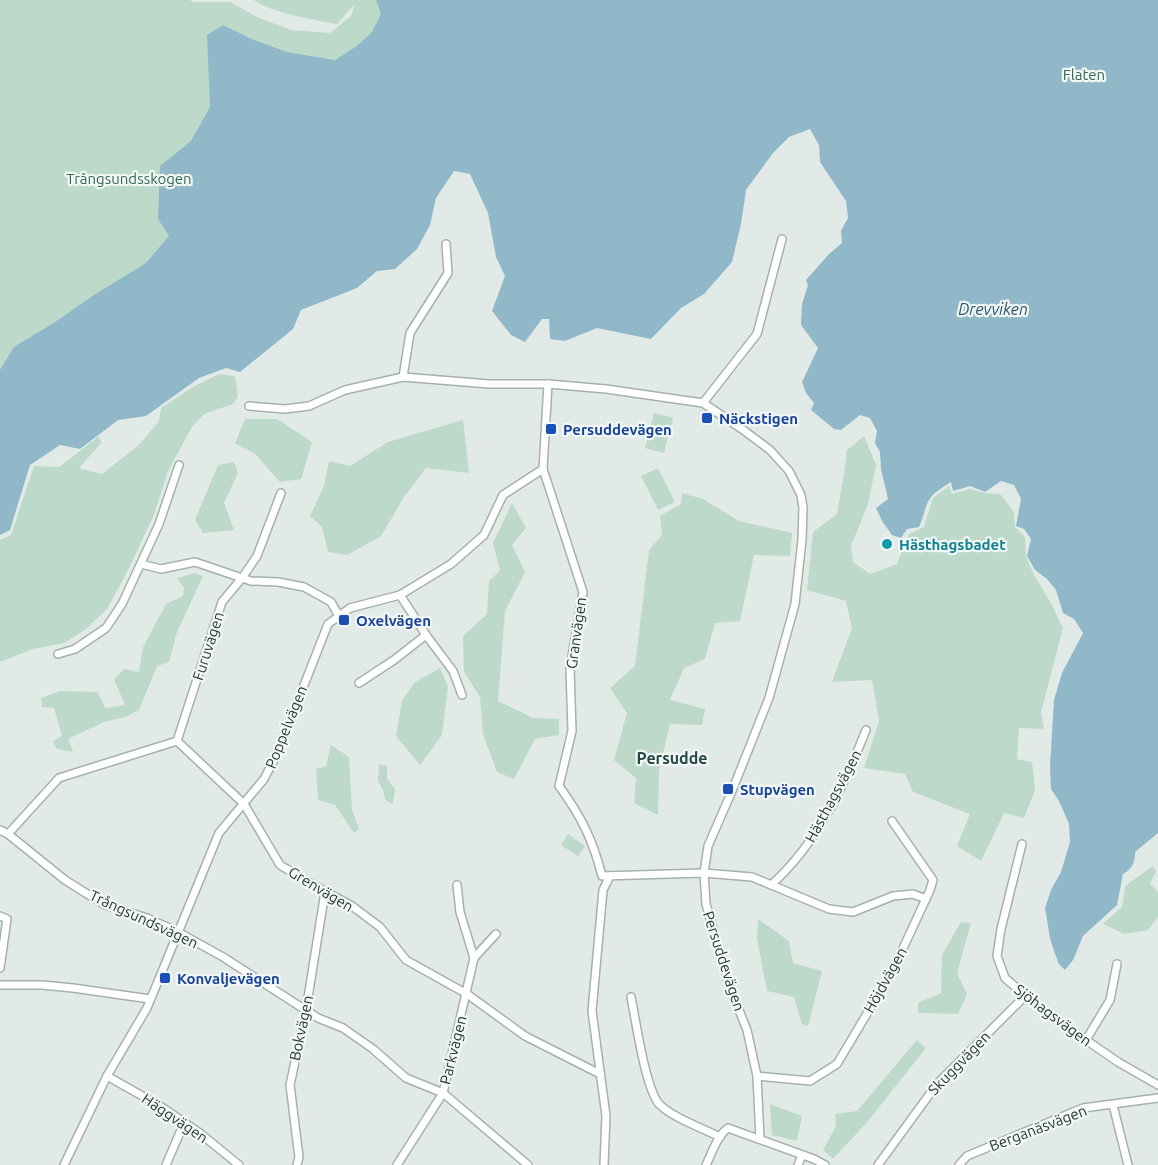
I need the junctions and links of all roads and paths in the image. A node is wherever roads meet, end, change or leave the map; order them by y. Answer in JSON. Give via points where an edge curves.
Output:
{"nodes":[{"id":1,"x":782,"y":239,"type":"dead end"},
{"id":2,"x":446,"y":244,"type":"dead end"},
{"id":3,"x":404,"y":377,"type":"junction"},
{"id":4,"x":548,"y":384,"type":"junction"},
{"id":5,"x":703,"y":403,"type":"junction"},
{"id":6,"x":249,"y":406,"type":"dead end"},
{"id":7,"x":179,"y":465,"type":"dead end"},
{"id":8,"x":543,"y":469,"type":"junction"},
{"id":9,"x":281,"y":493,"type":"dead end"},
{"id":10,"x":141,"y":564,"type":"junction"},
{"id":11,"x":242,"y":578,"type":"junction"},
{"id":12,"x":399,"y":595,"type":"junction"},
{"id":13,"x":339,"y":616,"type":"junction"},
{"id":14,"x":426,"y":635,"type":"junction"},
{"id":15,"x":58,"y":654,"type":"dead end"},
{"id":16,"x":359,"y":683,"type":"dead end"},
{"id":17,"x":462,"y":695,"type":"dead end"},
{"id":18,"x":866,"y":730,"type":"dead end"},
{"id":19,"x":177,"y":741,"type":"junction"},
{"id":20,"x":244,"y":804,"type":"junction"},
{"id":21,"x":892,"y":821,"type":"dead end"},
{"id":22,"x":0,"y":830,"type":"edge"},
{"id":23,"x":8,"y":834,"type":"junction"},
{"id":24,"x":1022,"y":844,"type":"dead end"},
{"id":25,"x":704,"y":873,"type":"junction"},
{"id":26,"x":610,"y":876,"type":"junction"},
{"id":27,"x":457,"y":885,"type":"dead end"},
{"id":28,"x":771,"y":885,"type":"junction"},
{"id":29,"x":325,"y":892,"type":"junction"},
{"id":30,"x":926,"y":899,"type":"junction"},
{"id":31,"x":0,"y":916,"type":"edge"},
{"id":32,"x":178,"y":932,"type":"junction"},
{"id":33,"x":496,"y":934,"type":"dead end"},
{"id":34,"x":474,"y":958,"type":"junction"},
{"id":35,"x":1117,"y":964,"type":"dead end"},
{"id":36,"x":0,"y":968,"type":"edge"},
{"id":37,"x":0,"y":985,"type":"edge"},
{"id":38,"x":467,"y":994,"type":"junction"},
{"id":39,"x":1025,"y":996,"type":"junction"},
{"id":40,"x":631,"y":997,"type":"dead end"},
{"id":41,"x":150,"y":999,"type":"junction"},
{"id":42,"x":306,"y":1010,"type":"junction"},
{"id":43,"x":1086,"y":1040,"type":"junction"},
{"id":44,"x":600,"y":1074,"type":"junction"},
{"id":45,"x":108,"y":1076,"type":"junction"},
{"id":46,"x":757,"y":1076,"type":"junction"},
{"id":47,"x":1158,"y":1085,"type":"edge"},
{"id":48,"x":443,"y":1093,"type":"junction"},
{"id":49,"x":1158,"y":1098,"type":"edge"},
{"id":50,"x":1113,"y":1105,"type":"junction"},
{"id":51,"x":184,"y":1123,"type":"junction"},
{"id":52,"x":720,"y":1137,"type":"junction"},
{"id":53,"x":760,"y":1138,"type":"junction"},
{"id":54,"x":802,"y":1155,"type":"junction"},
{"id":55,"x":64,"y":1165,"type":"edge"},
{"id":56,"x":166,"y":1165,"type":"edge"},
{"id":57,"x":239,"y":1165,"type":"edge"},
{"id":58,"x":297,"y":1165,"type":"edge"},
{"id":59,"x":397,"y":1165,"type":"edge"},
{"id":60,"x":528,"y":1165,"type":"edge"},
{"id":61,"x":604,"y":1165,"type":"edge"},
{"id":62,"x":706,"y":1165,"type":"edge"},
{"id":63,"x":798,"y":1165,"type":"edge"},
{"id":64,"x":825,"y":1165,"type":"edge"},
{"id":65,"x":878,"y":1165,"type":"edge"},
{"id":66,"x":959,"y":1165,"type":"edge"},
{"id":67,"x":1128,"y":1165,"type":"edge"}],
"edges":[{"from":1,"to":5,"type":"street","via":[[757,334]]},
{"from":2,"to":3,"type":"street","via":[[448,273],[410,333]]},
{"from":3,"to":4,"type":"street","name":"Persuddevägen"},
{"from":3,"to":6,"type":"street","name":"Persuddevägen","via":[[345,390],[309,406]]},
{"from":4,"to":5,"type":"street","name":"Persuddevägen","via":[[606,388]]},
{"from":4,"to":8,"type":"street","name":"Granvägen"},
{"from":5,"to":25,"type":"street","name":"Persuddevägen","via":[[770,450],[789,471],[803,508],[795,604],[769,698],[708,846]]},
{"from":7,"to":10,"type":"street"},
{"from":8,"to":12,"type":"street","name":"Poppelvägen","via":[[503,495],[484,535],[451,564]]},
{"from":8,"to":26,"type":"street","name":"Granvägen","via":[[583,592],[570,668],[572,731],[559,786],[595,849],[602,876]]},
{"from":9,"to":11,"type":"street","name":"Furuvägen","via":[[257,556]]},
{"from":10,"to":11,"type":"street","via":[[161,569],[195,562]]},
{"from":10,"to":15,"type":"street","via":[[106,628],[75,649]]},
{"from":11,"to":13,"type":"street","via":[[304,587],[331,602]]},
{"from":11,"to":19,"type":"street","name":"Furuvägen","via":[[222,602]]},
{"from":12,"to":13,"type":"street","name":"Poppelvägen","via":[[350,608]]},
{"from":12,"to":14,"type":"street"},
{"from":13,"to":20,"type":"street","name":"Poppelvägen","via":[[328,624],[264,779]]},
{"from":14,"to":16,"type":"street"},
{"from":14,"to":17,"type":"street","via":[[453,671]]},
{"from":18,"to":28,"type":"street","name":"Hästhagsvägen","via":[[816,834]]},
{"from":19,"to":20,"type":"street","name":"Grenvägen"},
{"from":19,"to":23,"type":"street","via":[[59,778]]},
{"from":20,"to":29,"type":"street","name":"Grenvägen","via":[[280,865]]},
{"from":20,"to":32,"type":"street","name":"Poppelvägen","via":[[219,833]]},
{"from":21,"to":30,"type":"street","name":"Höjdvägen","via":[[933,880]]},
{"from":22,"to":23,"type":"street","name":"Trångsundsvägen"},
{"from":23,"to":32,"type":"street","name":"Trångsundsvägen","via":[[65,880],[105,904]]},
{"from":24,"to":39,"type":"street","name":"Sjöhagsvägen","via":[[998,956],[1005,978]]},
{"from":25,"to":26,"type":"street"},
{"from":25,"to":28,"type":"street","via":[[752,877]]},
{"from":25,"to":46,"type":"street","name":"Persuddevägen","via":[[706,904],[729,986],[747,1030]]},
{"from":26,"to":44,"type":"street","via":[[603,890],[592,1011]]},
{"from":27,"to":34,"type":"street","name":"Parkvägen","via":[[460,912]]},
{"from":28,"to":30,"type":"street","via":[[829,909],[853,912],[893,896],[913,894]]},
{"from":29,"to":38,"type":"street","name":"Grenvägen","via":[[380,927],[406,960]]},
{"from":29,"to":42,"type":"street","name":"Bokvägen"},
{"from":30,"to":46,"type":"street","name":"Höjdvägen","via":[[893,970],[837,1064],[810,1082]]},
{"from":31,"to":36,"type":"street","via":[[7,918]]},
{"from":32,"to":41,"type":"street","name":"Poppelvägen"},
{"from":32,"to":42,"type":"street","name":"Trångsundsvägen"},
{"from":33,"to":34,"type":"street"},
{"from":34,"to":38,"type":"street","name":"Parkvägen"},
{"from":35,"to":43,"type":"street","via":[[1110,1000]]},
{"from":37,"to":41,"type":"street","via":[[73,988]]},
{"from":38,"to":44,"type":"street","name":"Grenvägen","via":[[525,1036]]},
{"from":38,"to":48,"type":"street","name":"Parkvägen"},
{"from":39,"to":43,"type":"street","name":"Sjöhagsvägen"},
{"from":39,"to":65,"type":"street","name":"Skuggvägen","via":[[937,1083]]},
{"from":40,"to":52,"type":"street","via":[[652,1092],[674,1114]]},
{"from":41,"to":45,"type":"street","name":"Poppelvägen"},
{"from":42,"to":48,"type":"street","name":"Trångsundsvägen","via":[[343,1028],[406,1078]]},
{"from":42,"to":58,"type":"street","name":"Bokvägen","via":[[290,1085]]},
{"from":43,"to":47,"type":"street","name":"Sjöhagsvägen"},
{"from":44,"to":61,"type":"street","via":[[606,1116]]},
{"from":45,"to":51,"type":"street","name":"Häggvägen"},
{"from":45,"to":55,"type":"street","name":"Poppelvägen"},
{"from":46,"to":53,"type":"street","name":"Persuddevägen"},
{"from":48,"to":59,"type":"street","name":"Parkvägen"},
{"from":48,"to":60,"type":"street","name":"Trångsundsvägen"},
{"from":49,"to":50,"type":"street","name":"Berganäsvägen"},
{"from":50,"to":66,"type":"street","name":"Berganäsvägen","via":[[1083,1108],[966,1156]]},
{"from":50,"to":67,"type":"street"},
{"from":51,"to":56,"type":"street"},
{"from":51,"to":57,"type":"street","name":"Häggvägen"},
{"from":52,"to":53,"type":"street","via":[[728,1128]]},
{"from":52,"to":62,"type":"street"},
{"from":53,"to":54,"type":"street"},
{"from":54,"to":63,"type":"street"},
{"from":54,"to":64,"type":"street"}]}
